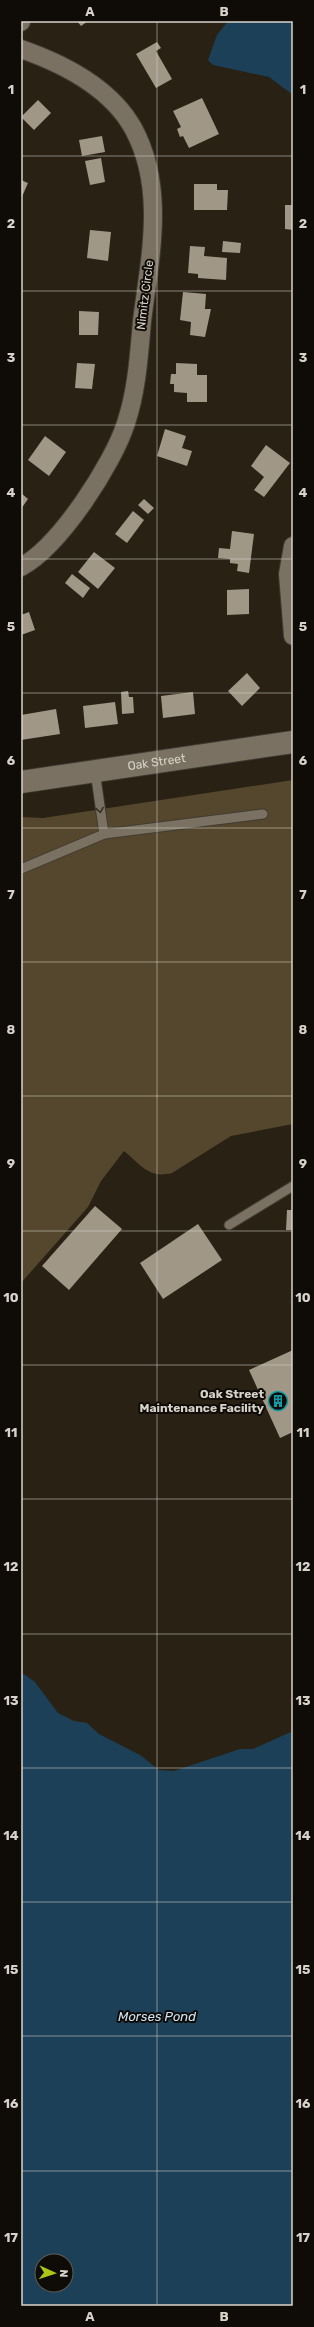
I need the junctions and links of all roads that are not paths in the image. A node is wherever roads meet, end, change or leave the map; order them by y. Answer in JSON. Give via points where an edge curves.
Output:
{"nodes":[{"id":1,"x":21,"y":49,"type":"edge"},
{"id":2,"x":293,"y":546,"type":"edge"},
{"id":3,"x":21,"y":567,"type":"edge"},
{"id":4,"x":293,"y":636,"type":"edge"},
{"id":5,"x":293,"y":742,"type":"edge"},
{"id":6,"x":94,"y":771,"type":"junction"},
{"id":7,"x":21,"y":782,"type":"edge"},
{"id":8,"x":264,"y":814,"type":"dead end"},
{"id":9,"x":104,"y":834,"type":"junction"},
{"id":10,"x":21,"y":869,"type":"edge"},
{"id":11,"x":293,"y":1186,"type":"edge"},
{"id":12,"x":229,"y":1225,"type":"dead end"}],
"edges":[{"from":1,"to":3,"type":"street","name":"Nimitz Circle","via":[[82,77],[119,107],[133,128],[144,154],[154,213],[136,374],[127,422],[106,467],[67,523],[40,552]]},
{"from":2,"to":4,"type":"street","via":[[288,574]]},
{"from":5,"to":6,"type":"street","name":"Oak Street"},
{"from":6,"to":7,"type":"street","name":"Oak Street"},
{"from":6,"to":9,"type":"lane","one_way":true},
{"from":8,"to":9,"type":"lane"},
{"from":9,"to":10,"type":"lane"},
{"from":11,"to":12,"type":"lane"}]}
